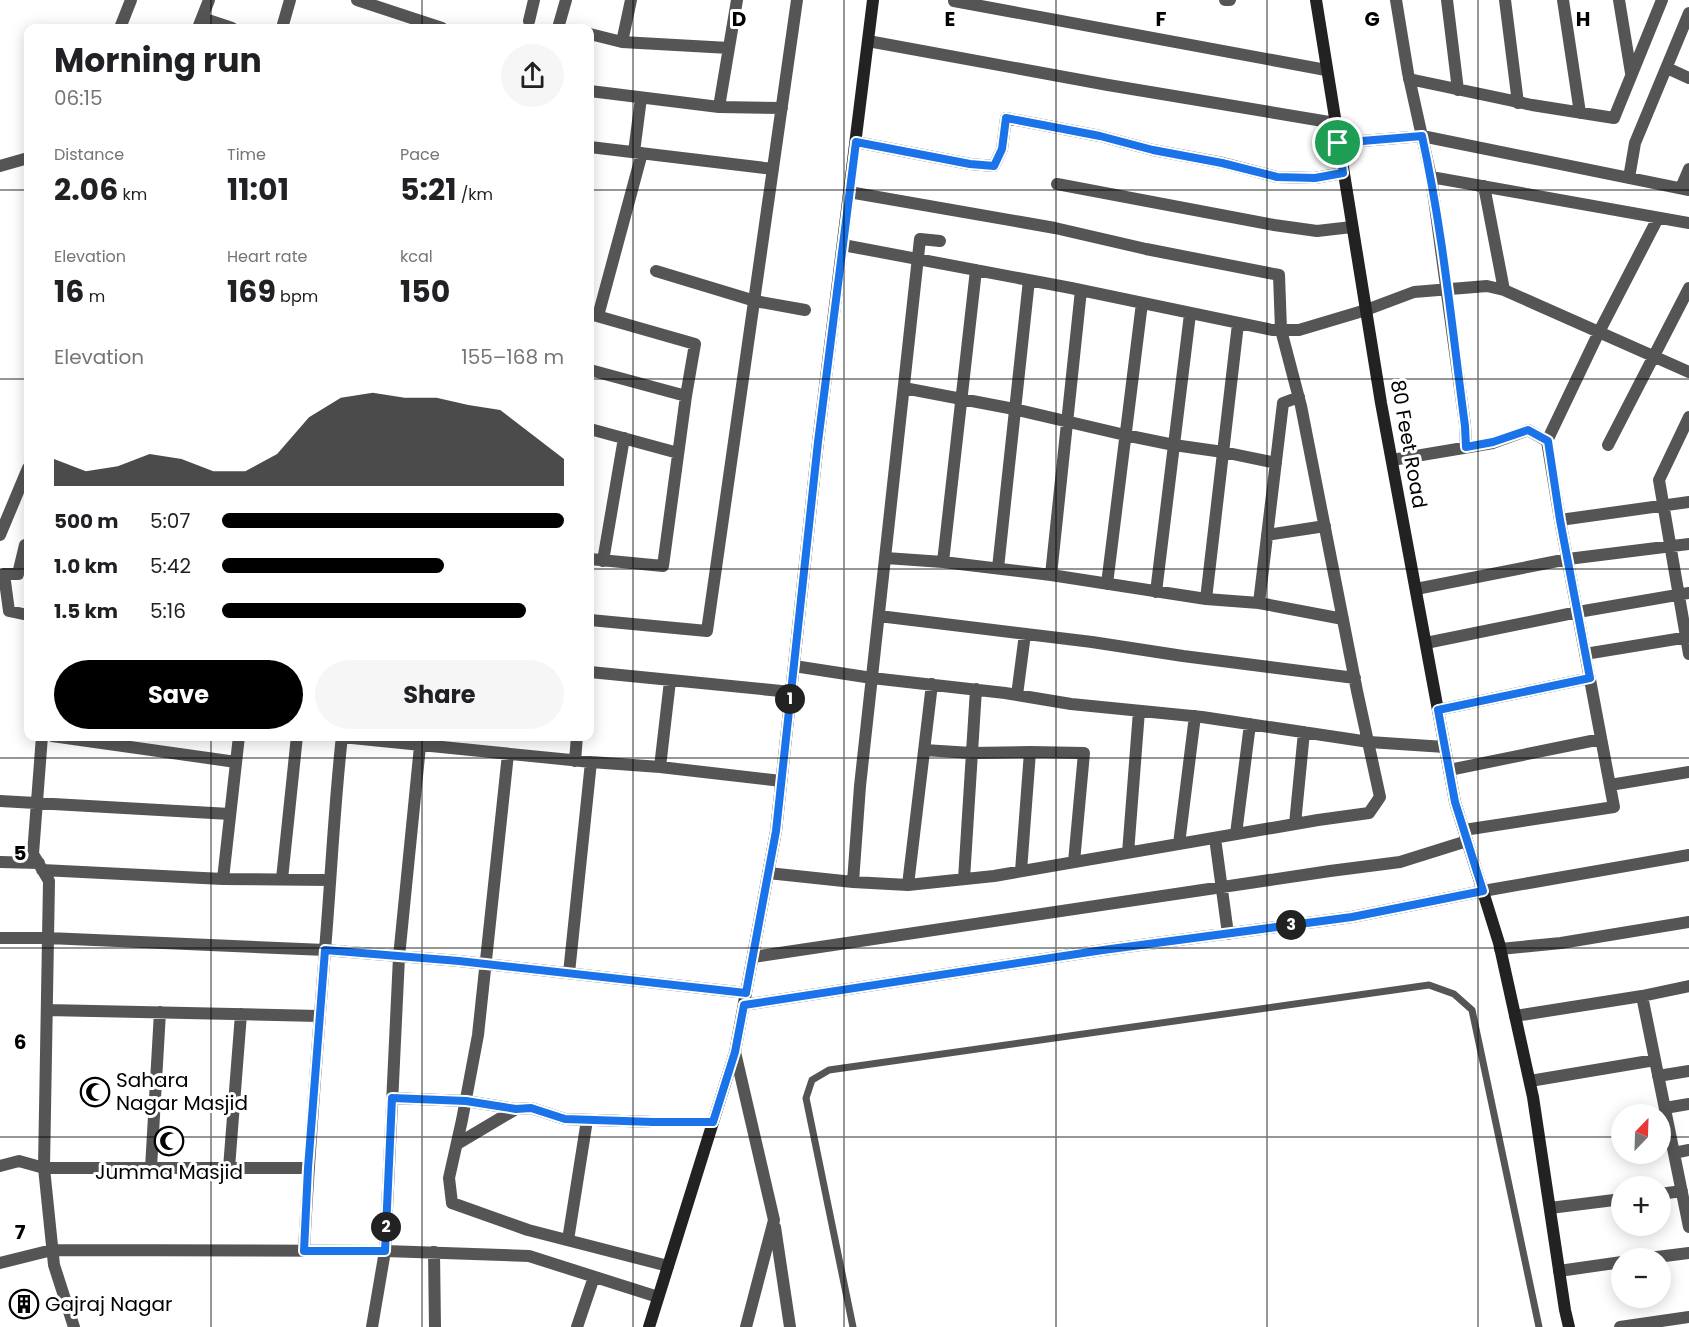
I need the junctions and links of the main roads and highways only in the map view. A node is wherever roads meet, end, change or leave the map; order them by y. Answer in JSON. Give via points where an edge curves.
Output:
{"nodes":[{"id":1,"x":873,"y":0,"type":"edge"},
{"id":2,"x":1316,"y":0,"type":"edge"},
{"id":3,"x":649,"y":1327,"type":"edge"},
{"id":4,"x":1569,"y":1327,"type":"edge"}],
"edges":[{"from":1,"to":3,"type":"main road","via":[[818,442],[776,831],[735,1052]]},
{"from":2,"to":4,"type":"main road","name":"80 Feet Road","via":[[1366,310],[1455,802],[1500,949],[1530,1081]]}]}
